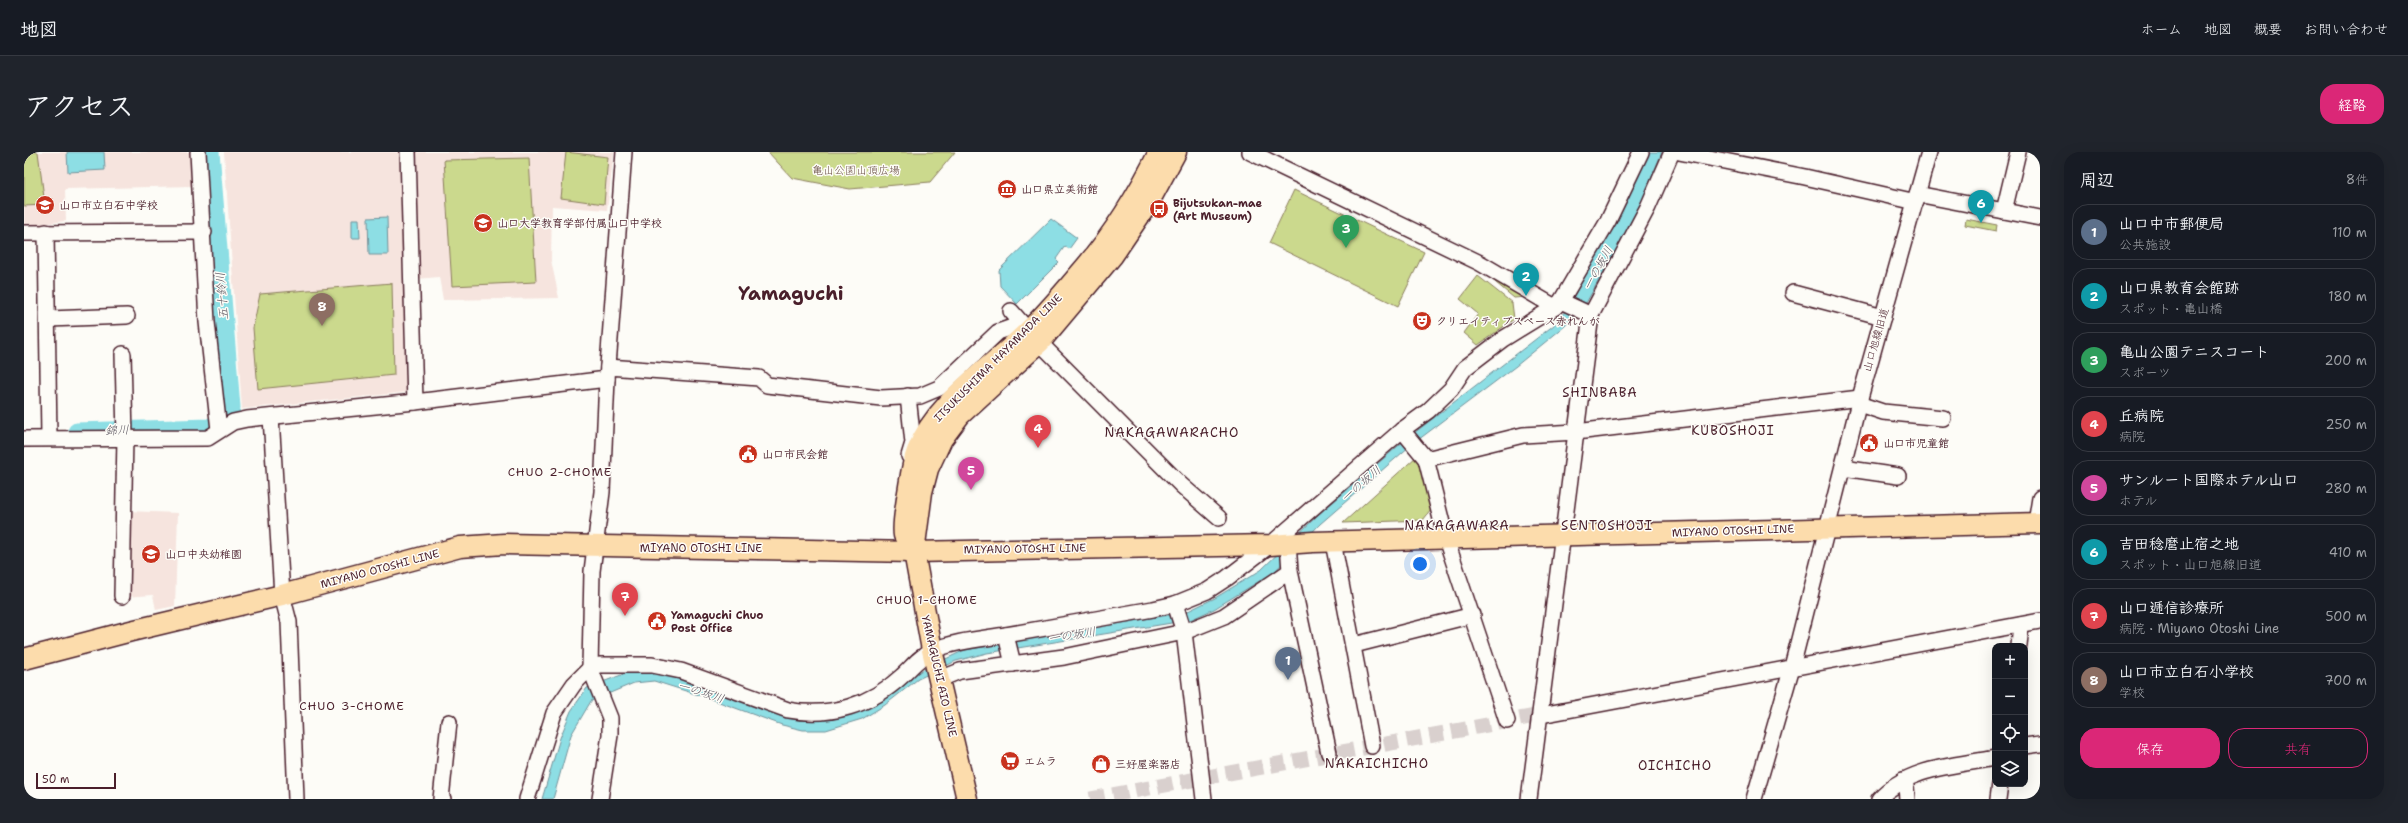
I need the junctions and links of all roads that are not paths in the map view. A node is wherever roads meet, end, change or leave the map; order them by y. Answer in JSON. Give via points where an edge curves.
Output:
{"nodes":[{"id":1,"x":198,"y":152,"type":"edge"},
{"id":2,"x":408,"y":152,"type":"edge"},
{"id":3,"x":624,"y":152,"type":"edge"},
{"id":4,"x":1159,"y":152,"type":"edge"},
{"id":5,"x":1176,"y":152,"type":"edge"},
{"id":6,"x":1250,"y":152,"type":"edge"},
{"id":7,"x":1641,"y":152,"type":"edge"},
{"id":8,"x":1672,"y":152,"type":"edge"},
{"id":9,"x":1679,"y":152,"type":"edge"},
{"id":10,"x":1929,"y":152,"type":"edge"},
{"id":11,"x":2018,"y":152,"type":"edge"},
{"id":12,"x":1916,"y":198,"type":"junction"},
{"id":13,"x":2004,"y":211,"type":"junction"},
{"id":14,"x":2040,"y":218,"type":"edge"},
{"id":15,"x":24,"y":232,"type":"edge"},
{"id":16,"x":46,"y":232,"type":"junction"},
{"id":17,"x":204,"y":232,"type":"junction"},
{"id":18,"x":1793,"y":294,"type":"dead end"},
{"id":19,"x":1561,"y":304,"type":"junction"},
{"id":20,"x":1011,"y":311,"type":"dead end"},
{"id":21,"x":1589,"y":314,"type":"junction"},
{"id":22,"x":127,"y":316,"type":"dead end"},
{"id":23,"x":1883,"y":317,"type":"junction"},
{"id":24,"x":49,"y":319,"type":"junction"},
{"id":25,"x":1030,"y":332,"type":"junction"},
{"id":26,"x":124,"y":354,"type":"dead end"},
{"id":27,"x":608,"y":373,"type":"junction"},
{"id":28,"x":908,"y":396,"type":"junction"},
{"id":29,"x":1859,"y":401,"type":"junction"},
{"id":30,"x":415,"y":402,"type":"junction"},
{"id":31,"x":271,"y":417,"type":"junction"},
{"id":32,"x":1942,"y":418,"type":"dead end"},
{"id":33,"x":218,"y":422,"type":"junction"},
{"id":34,"x":1404,"y":432,"type":"junction"},
{"id":35,"x":1576,"y":432,"type":"junction"},
{"id":36,"x":125,"y":437,"type":"junction"},
{"id":37,"x":49,"y":438,"type":"junction"},
{"id":38,"x":24,"y":439,"type":"edge"},
{"id":39,"x":1422,"y":454,"type":"junction"},
{"id":40,"x":1843,"y":468,"type":"junction"},
{"id":41,"x":1898,"y":476,"type":"dead end"},
{"id":42,"x":910,"y":482,"type":"junction"},
{"id":43,"x":2040,"y":498,"type":"edge"},
{"id":44,"x":1219,"y":518,"type":"dead end"},
{"id":45,"x":2038,"y":523,"type":"edge"},
{"id":46,"x":1826,"y":528,"type":"junction"},
{"id":47,"x":1564,"y":535,"type":"junction"},
{"id":48,"x":1446,"y":539,"type":"junction"},
{"id":49,"x":1333,"y":542,"type":"junction"},
{"id":50,"x":596,"y":547,"type":"junction"},
{"id":51,"x":914,"y":552,"type":"junction"},
{"id":52,"x":1289,"y":552,"type":"junction"},
{"id":53,"x":282,"y":595,"type":"junction"},
{"id":54,"x":122,"y":596,"type":"dead end"},
{"id":55,"x":1175,"y":604,"type":"junction"},
{"id":56,"x":1473,"y":615,"type":"junction"},
{"id":57,"x":2040,"y":621,"type":"edge"},
{"id":58,"x":2022,"y":625,"type":"junction"},
{"id":59,"x":1183,"y":630,"type":"junction"},
{"id":60,"x":2019,"y":643,"type":"edge"},
{"id":61,"x":1354,"y":645,"type":"junction"},
{"id":62,"x":1009,"y":648,"type":"junction"},
{"id":63,"x":932,"y":650,"type":"junction"},
{"id":64,"x":24,"y":659,"type":"edge"},
{"id":65,"x":1792,"y":667,"type":"junction"},
{"id":66,"x":592,"y":672,"type":"junction"},
{"id":67,"x":940,"y":679,"type":"junction"},
{"id":68,"x":1541,"y":715,"type":"junction"},
{"id":69,"x":1507,"y":721,"type":"dead end"},
{"id":70,"x":449,"y":722,"type":"dead end"},
{"id":71,"x":2040,"y":744,"type":"edge"},
{"id":72,"x":1372,"y":746,"type":"dead end"},
{"id":73,"x":2028,"y":746,"type":"edge"},
{"id":74,"x":1329,"y":753,"type":"dead end"},
{"id":75,"x":1992,"y":759,"type":"edge"},
{"id":76,"x":1903,"y":780,"type":"junction"},
{"id":77,"x":2000,"y":787,"type":"edge"},
{"id":78,"x":296,"y":799,"type":"edge"},
{"id":79,"x":443,"y":799,"type":"edge"},
{"id":80,"x":527,"y":799,"type":"edge"},
{"id":81,"x":600,"y":799,"type":"edge"},
{"id":82,"x":967,"y":799,"type":"edge"},
{"id":83,"x":1204,"y":799,"type":"edge"},
{"id":84,"x":1529,"y":799,"type":"edge"},
{"id":85,"x":1754,"y":799,"type":"edge"},
{"id":86,"x":1879,"y":799,"type":"edge"},
{"id":87,"x":1907,"y":799,"type":"edge"},
{"id":88,"x":1998,"y":799,"type":"edge"}],
"edges":[{"from":1,"to":17,"type":"street"},
{"from":2,"to":30,"type":"street"},
{"from":3,"to":27,"type":"street"},
{"from":4,"to":25,"type":"main road","name":"ITSUKUSHIMA HAYAMADA LINE","via":[[1131,204],[1107,241]]},
{"from":5,"to":25,"type":"main road","name":"ITSUKUSHIMA HAYAMADA LINE","via":[[1149,202],[1113,256]]},
{"from":6,"to":19,"type":"street","via":[[1480,262]]},
{"from":7,"to":19,"type":"street","via":[[1608,221]]},
{"from":8,"to":21,"type":"street","via":[[1648,207]]},
{"from":9,"to":12,"type":"street"},
{"from":10,"to":12,"type":"street","name":"山口旭線旧道"},
{"from":11,"to":13,"type":"street"},
{"from":12,"to":13,"type":"street"},
{"from":12,"to":23,"type":"street","name":"山口旭線旧道"},
{"from":13,"to":14,"type":"street"},
{"from":15,"to":16,"type":"street"},
{"from":16,"to":17,"type":"street"},
{"from":16,"to":24,"type":"street"},
{"from":17,"to":33,"type":"street","via":[[207,322]]},
{"from":18,"to":23,"type":"street"},
{"from":19,"to":21,"type":"street"},
{"from":19,"to":34,"type":"street","via":[[1503,339],[1465,368],[1450,389]]},
{"from":20,"to":25,"type":"street"},
{"from":21,"to":35,"type":"street"},
{"from":22,"to":24,"type":"street"},
{"from":23,"to":29,"type":"street","name":"山口旭線旧道"},
{"from":24,"to":37,"type":"street"},
{"from":25,"to":28,"type":"street","via":[[998,332],[939,388],[920,396]]},
{"from":25,"to":42,"type":"main road","name":"ITSUKUSHIMA HAYAMADA LINE","via":[[981,372],[938,415],[917,450]]},
{"from":25,"to":44,"type":"street","via":[[1181,485]]},
{"from":25,"to":51,"type":"main road","name":"ITSUKUSHIMA HAYAMADA LINE","via":[[942,439],[928,469],[922,492]]},
{"from":26,"to":36,"type":"street"},
{"from":27,"to":28,"type":"street","via":[[759,378],[767,385],[881,398]]},
{"from":27,"to":30,"type":"street"},
{"from":27,"to":50,"type":"street","via":[[602,492]]},
{"from":28,"to":42,"type":"street","via":[[913,443],[905,466]]},
{"from":29,"to":32,"type":"street","via":[[1883,412]]},
{"from":29,"to":35,"type":"street"},
{"from":29,"to":40,"type":"street","name":"山口旭線旧道"},
{"from":30,"to":31,"type":"street"},
{"from":31,"to":33,"type":"street"},
{"from":31,"to":53,"type":"street"},
{"from":33,"to":36,"type":"street","via":[[208,438]]},
{"from":34,"to":39,"type":"street"},
{"from":34,"to":52,"type":"street"},
{"from":35,"to":39,"type":"street","via":[[1523,435]]},
{"from":35,"to":47,"type":"street"},
{"from":36,"to":37,"type":"street"},
{"from":36,"to":54,"type":"street"},
{"from":37,"to":38,"type":"street"},
{"from":39,"to":48,"type":"street"},
{"from":40,"to":41,"type":"street"},
{"from":40,"to":46,"type":"street","name":"山口旭線旧道"},
{"from":42,"to":51,"type":"main road","name":"ITSUKUSHIMA HAYAMADA LINE","via":[[904,534]]},
{"from":43,"to":45,"type":"street"},
{"from":45,"to":46,"type":"main road","name":"MIYANO OTOSHI LINE"},
{"from":46,"to":47,"type":"main road","name":"MIYANO OTOSHI LINE"},
{"from":46,"to":65,"type":"street","name":"山口旭線旧道"},
{"from":47,"to":48,"type":"main road","name":"MIYANO OTOSHI LINE"},
{"from":47,"to":68,"type":"street"},
{"from":48,"to":49,"type":"main road","name":"MIYANO OTOSHI LINE"},
{"from":48,"to":56,"type":"street"},
{"from":49,"to":52,"type":"main road","name":"MIYANO OTOSHI LINE"},
{"from":49,"to":61,"type":"street"},
{"from":50,"to":51,"type":"main road","name":"MIYANO OTOSHI LINE"},
{"from":50,"to":53,"type":"main road","name":"MIYANO OTOSHI LINE","via":[[504,544],[460,548]]},
{"from":50,"to":66,"type":"street","via":[[592,571]]},
{"from":51,"to":52,"type":"main road","name":"MIYANO OTOSHI LINE"},
{"from":51,"to":63,"type":"main road","name":"YAMAGUCHI AIO LINE"},
{"from":52,"to":55,"type":"street"},
{"from":52,"to":59,"type":"street","via":[[1224,616]]},
{"from":52,"to":74,"type":"street"},
{"from":53,"to":64,"type":"main road","name":"MIYANO OTOSHI LINE"},
{"from":53,"to":78,"type":"street","via":[[289,622]]},
{"from":55,"to":59,"type":"street"},
{"from":55,"to":62,"type":"street"},
{"from":56,"to":61,"type":"street"},
{"from":56,"to":69,"type":"street"},
{"from":57,"to":58,"type":"street"},
{"from":58,"to":60,"type":"street"},
{"from":58,"to":65,"type":"street"},
{"from":59,"to":62,"type":"street","via":[[1064,657]]},
{"from":59,"to":83,"type":"street"},
{"from":61,"to":72,"type":"street"},
{"from":62,"to":63,"type":"street"},
{"from":62,"to":67,"type":"street"},
{"from":63,"to":66,"type":"street","via":[[881,692],[854,706],[828,713],[788,710],[681,671],[652,665],[600,665]]},
{"from":63,"to":67,"type":"main road","name":"YAMAGUCHI AIO LINE"},
{"from":65,"to":68,"type":"street"},
{"from":65,"to":85,"type":"street","name":"山口旭線旧道"},
{"from":66,"to":80,"type":"street","via":[[574,684],[554,713]]},
{"from":66,"to":81,"type":"street","via":[[610,718],[610,735]]},
{"from":67,"to":82,"type":"main road","name":"YAMAGUCHI AIO LINE"},
{"from":68,"to":84,"type":"street"},
{"from":70,"to":79,"type":"street"},
{"from":71,"to":73,"type":"street"},
{"from":75,"to":76,"type":"street","via":[[1914,774]]},
{"from":76,"to":86,"type":"street","via":[[1888,789]]},
{"from":76,"to":87,"type":"street"},
{"from":77,"to":88,"type":"street"}]}
